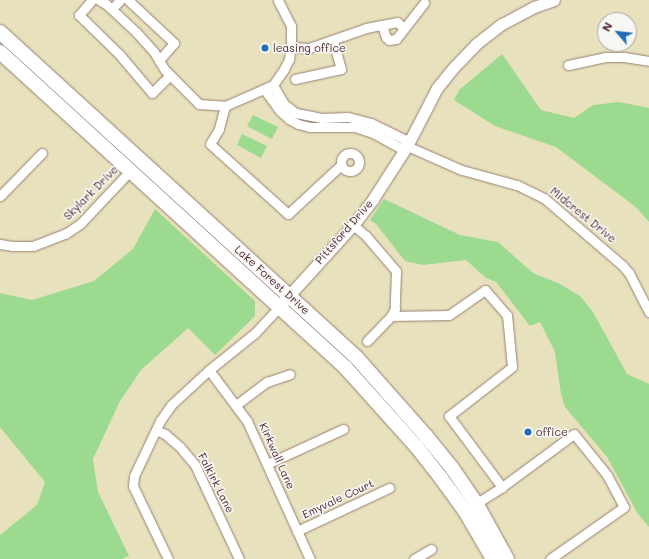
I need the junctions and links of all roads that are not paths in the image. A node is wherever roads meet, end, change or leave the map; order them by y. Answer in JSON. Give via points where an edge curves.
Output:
{"nodes":[{"id":1,"x":92,"y":0,"type":"edge"},
{"id":2,"x":99,"y":0,"type":"edge"},
{"id":3,"x":120,"y":0,"type":"edge"},
{"id":4,"x":128,"y":0,"type":"edge"},
{"id":5,"x":278,"y":0,"type":"edge"},
{"id":6,"x":554,"y":0,"type":"edge"},
{"id":7,"x":424,"y":2,"type":"dead end"},
{"id":8,"x":112,"y":9,"type":"junction"},
{"id":9,"x":382,"y":25,"type":"junction"},
{"id":10,"x":404,"y":28,"type":"junction"},
{"id":11,"x":0,"y":32,"type":"edge"},
{"id":12,"x":333,"y":41,"type":"junction"},
{"id":13,"x":291,"y":48,"type":"junction"},
{"id":14,"x":0,"y":52,"type":"edge"},
{"id":15,"x":159,"y":60,"type":"junction"},
{"id":16,"x":649,"y":60,"type":"edge"},
{"id":17,"x":568,"y":65,"type":"dead end"},
{"id":18,"x":170,"y":75,"type":"junction"},
{"id":19,"x":295,"y":79,"type":"dead end"},
{"id":20,"x":268,"y":87,"type":"junction"},
{"id":21,"x":225,"y":106,"type":"junction"},
{"id":22,"x":407,"y":146,"type":"junction"},
{"id":23,"x":42,"y":153,"type":"dead end"},
{"id":24,"x":341,"y":165,"type":"dead end"},
{"id":25,"x":130,"y":171,"type":"junction"},
{"id":26,"x":0,"y":196,"type":"edge"},
{"id":27,"x":353,"y":224,"type":"junction"},
{"id":28,"x":0,"y":244,"type":"edge"},
{"id":29,"x":284,"y":300,"type":"junction"},
{"id":30,"x":649,"y":312,"type":"edge"},
{"id":31,"x":391,"y":316,"type":"junction"},
{"id":32,"x":367,"y":341,"type":"dead end"},
{"id":33,"x":209,"y":370,"type":"junction"},
{"id":34,"x":290,"y":374,"type":"dead end"},
{"id":35,"x":236,"y":405,"type":"junction"},
{"id":36,"x":343,"y":429,"type":"dead end"},
{"id":37,"x":156,"y":430,"type":"junction"},
{"id":38,"x":267,"y":464,"type":"junction"},
{"id":39,"x":502,"y":487,"type":"junction"},
{"id":40,"x":389,"y":488,"type":"dead end"},
{"id":41,"x":471,"y":507,"type":"junction"},
{"id":42,"x":297,"y":531,"type":"junction"},
{"id":43,"x":431,"y":549,"type":"dead end"},
{"id":44,"x":168,"y":559,"type":"edge"},
{"id":45,"x":239,"y":559,"type":"edge"},
{"id":46,"x":310,"y":559,"type":"edge"},
{"id":47,"x":414,"y":559,"type":"edge"},
{"id":48,"x":493,"y":559,"type":"edge"},
{"id":49,"x":507,"y":559,"type":"edge"},
{"id":50,"x":550,"y":559,"type":"edge"}],
"edges":[{"from":1,"to":18,"type":"street","via":[[79,15],[120,54],[152,94]]},
{"from":2,"to":8,"type":"street"},
{"from":3,"to":8,"type":"street"},
{"from":4,"to":15,"type":"street","via":[[174,44]]},
{"from":5,"to":13,"type":"street","via":[[291,26]]},
{"from":6,"to":22,"type":"street","name":"Pittsford Drive","via":[[502,24],[476,44],[437,88]]},
{"from":7,"to":10,"type":"street"},
{"from":8,"to":15,"type":"street","via":[[136,32]]},
{"from":9,"to":10,"type":"street","via":[[397,22]]},
{"from":9,"to":10,"type":"street","via":[[389,40],[396,39]]},
{"from":9,"to":12,"type":"street","via":[[366,28]]},
{"from":11,"to":29,"type":"main road","name":"Lake Forest Drive","via":[[186,203]]},
{"from":12,"to":13,"type":"street","via":[[308,48]]},
{"from":12,"to":19,"type":"street","via":[[341,69]]},
{"from":13,"to":20,"type":"street","via":[[284,69]]},
{"from":14,"to":25,"type":"main road","name":"Lake Forest Drive"},
{"from":15,"to":18,"type":"street"},
{"from":16,"to":17,"type":"street","via":[[605,57]]},
{"from":18,"to":21,"type":"street","via":[[199,104]]},
{"from":20,"to":21,"type":"street"},
{"from":20,"to":22,"type":"street","name":"Midcrest Drive","via":[[296,113],[322,118],[348,117],[371,123],[404,139]]},
{"from":21,"to":24,"type":"street","via":[[219,129],[210,144],[288,214]]},
{"from":22,"to":27,"type":"street","name":"Pittsford Drive","via":[[373,199]]},
{"from":22,"to":30,"type":"street","name":"Midcrest Drive","via":[[462,170],[517,186],[544,198],[622,265],[632,278]]},
{"from":23,"to":26,"type":"street"},
{"from":25,"to":28,"type":"street","name":"Skylark Drive","via":[[80,224],[65,234],[33,246]]},
{"from":25,"to":29,"type":"main road","name":"Lake Forest Drive"},
{"from":27,"to":29,"type":"street","name":"Pittsford Drive"},
{"from":27,"to":31,"type":"street","via":[[396,271],[395,309]]},
{"from":29,"to":33,"type":"street","name":"Pittsford Drive","via":[[255,333]]},
{"from":29,"to":41,"type":"main road","name":"Lake Forest Drive","via":[[356,357],[382,384],[426,436]]},
{"from":31,"to":32,"type":"street"},
{"from":31,"to":39,"type":"street","via":[[449,315],[485,290],[507,315],[512,367],[448,416]]},
{"from":33,"to":35,"type":"street","name":"Kirkwall Lane"},
{"from":33,"to":37,"type":"street","name":"Pittsford Drive","via":[[174,402]]},
{"from":34,"to":35,"type":"street","via":[[267,382]]},
{"from":35,"to":38,"type":"street","name":"Kirkwall Lane","via":[[257,439]]},
{"from":36,"to":38,"type":"street"},
{"from":37,"to":44,"type":"street","name":"Pittsford Drive","via":[[136,473],[133,486]]},
{"from":37,"to":45,"type":"street","name":"Falkirk Lane","via":[[180,447],[195,465]]},
{"from":38,"to":42,"type":"street","name":"Kirkwall Lane"},
{"from":39,"to":41,"type":"street"},
{"from":39,"to":50,"type":"street","via":[[574,434],[607,475],[624,507]]},
{"from":40,"to":42,"type":"street","name":"Emyvale Court"},
{"from":41,"to":48,"type":"main road","name":"Lake Forest Drive"},
{"from":41,"to":49,"type":"main road","name":"Lake Forest Drive"},
{"from":42,"to":46,"type":"street","name":"Kirkwall Lane"},
{"from":43,"to":47,"type":"street"}]}
